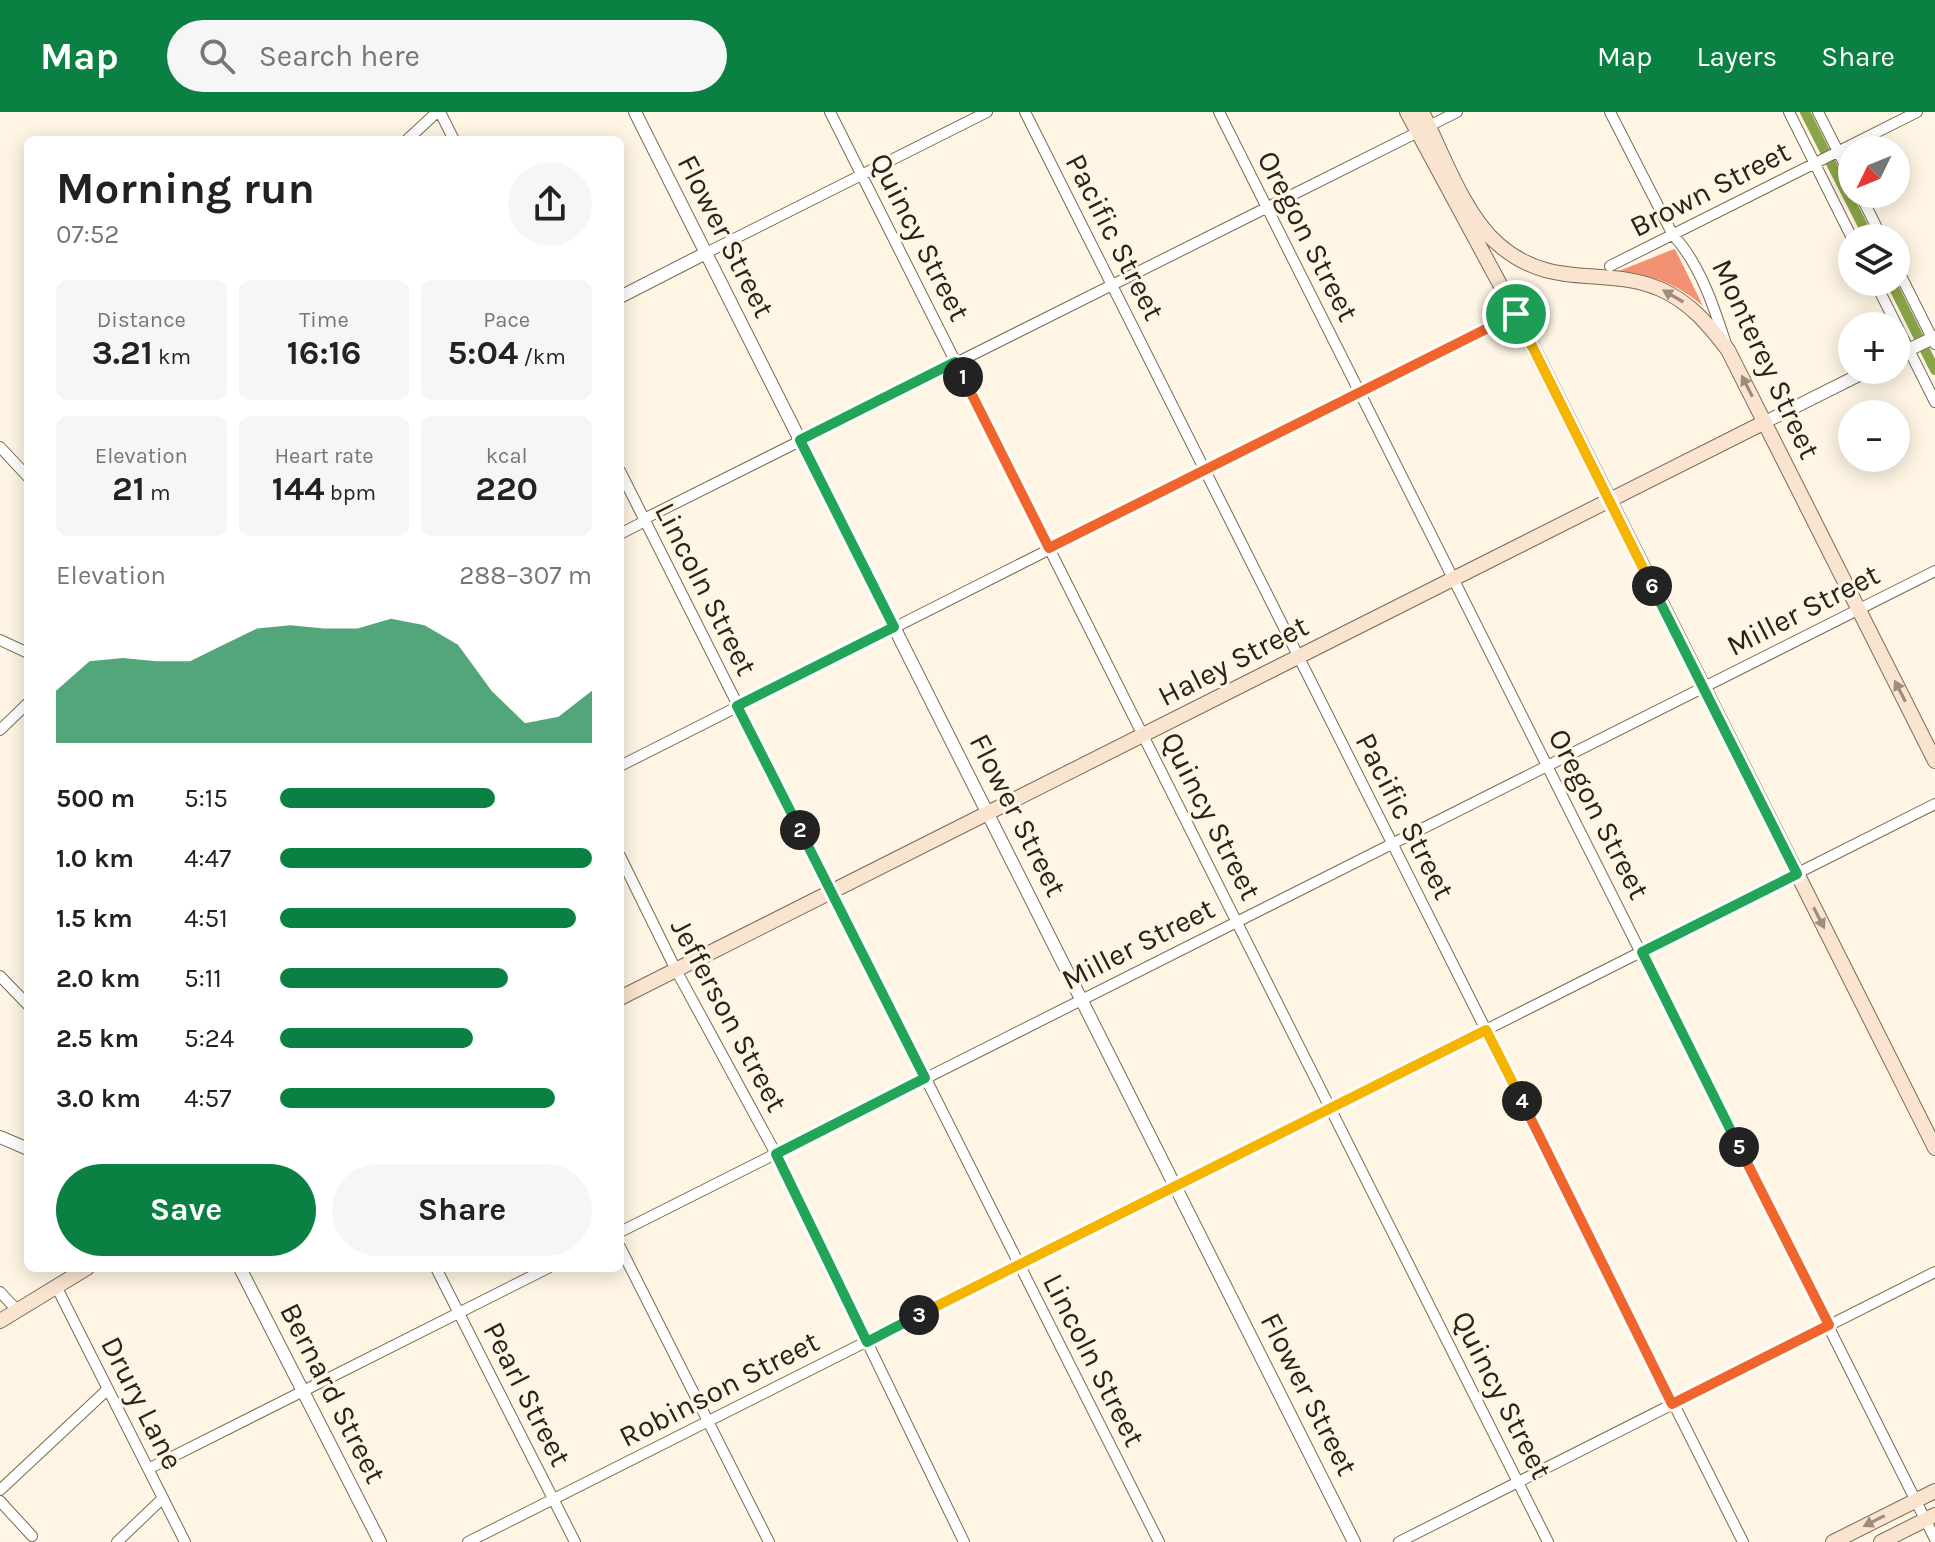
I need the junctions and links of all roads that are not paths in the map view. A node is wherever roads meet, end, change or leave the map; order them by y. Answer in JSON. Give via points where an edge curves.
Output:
{"nodes":[{"id":1,"x":438,"y":112,"type":"edge"},
{"id":2,"x":635,"y":112,"type":"edge"},
{"id":3,"x":830,"y":112,"type":"edge"},
{"id":4,"x":987,"y":112,"type":"edge"},
{"id":5,"x":1025,"y":112,"type":"edge"},
{"id":6,"x":1219,"y":112,"type":"edge"},
{"id":7,"x":1407,"y":112,"type":"edge"},
{"id":8,"x":1422,"y":112,"type":"edge"},
{"id":9,"x":1457,"y":112,"type":"edge"},
{"id":10,"x":1610,"y":112,"type":"edge"},
{"id":11,"x":1789,"y":112,"type":"edge"},
{"id":12,"x":1818,"y":112,"type":"edge"},
{"id":13,"x":1917,"y":112,"type":"edge"},
{"id":14,"x":1424,"y":129,"type":"junction"},
{"id":15,"x":411,"y":136,"type":"edge"},
{"id":16,"x":452,"y":136,"type":"edge"},
{"id":17,"x":1837,"y":152,"type":"junction"},
{"id":18,"x":1816,"y":163,"type":"junction"},
{"id":19,"x":862,"y":175,"type":"junction"},
{"id":20,"x":1266,"y":205,"type":"junction"},
{"id":21,"x":1845,"y":224,"type":"edge"},
{"id":22,"x":1673,"y":235,"type":"junction"},
{"id":23,"x":706,"y":253,"type":"junction"},
{"id":24,"x":1610,"y":266,"type":"dead end"},
{"id":25,"x":1111,"y":284,"type":"junction"},
{"id":26,"x":1910,"y":293,"type":"edge"},
{"id":27,"x":624,"y":295,"type":"edge"},
{"id":28,"x":1516,"y":314,"type":"junction"},
{"id":29,"x":1934,"y":340,"type":"edge"},
{"id":30,"x":1728,"y":350,"type":"junction"},
{"id":31,"x":1910,"y":350,"type":"edge"},
{"id":32,"x":1910,"y":352,"type":"edge"},
{"id":33,"x":955,"y":362,"type":"junction"},
{"id":34,"x":1841,"y":384,"type":"edge"},
{"id":35,"x":1360,"y":392,"type":"junction"},
{"id":36,"x":1935,"y":402,"type":"edge"},
{"id":37,"x":1765,"y":422,"type":"junction"},
{"id":38,"x":800,"y":440,"type":"junction"},
{"id":39,"x":0,"y":447,"type":"edge"},
{"id":40,"x":1205,"y":470,"type":"junction"},
{"id":41,"x":24,"y":473,"type":"edge"},
{"id":42,"x":624,"y":479,"type":"edge"},
{"id":43,"x":1609,"y":501,"type":"junction"},
{"id":44,"x":644,"y":520,"type":"junction"},
{"id":45,"x":624,"y":532,"type":"edge"},
{"id":46,"x":1049,"y":548,"type":"junction"},
{"id":47,"x":1935,"y":571,"type":"edge"},
{"id":48,"x":1454,"y":579,"type":"junction"},
{"id":49,"x":1859,"y":609,"type":"junction"},
{"id":50,"x":894,"y":627,"type":"junction"},
{"id":51,"x":0,"y":640,"type":"edge"},
{"id":52,"x":24,"y":651,"type":"edge"},
{"id":53,"x":1299,"y":657,"type":"junction"},
{"id":54,"x":1703,"y":687,"type":"junction"},
{"id":55,"x":737,"y":706,"type":"junction"},
{"id":56,"x":24,"y":707,"type":"edge"},
{"id":57,"x":0,"y":730,"type":"edge"},
{"id":58,"x":1143,"y":735,"type":"junction"},
{"id":59,"x":1935,"y":761,"type":"edge"},
{"id":60,"x":624,"y":764,"type":"edge"},
{"id":61,"x":1548,"y":765,"type":"junction"},
{"id":62,"x":1935,"y":804,"type":"edge"},
{"id":63,"x":988,"y":813,"type":"junction"},
{"id":64,"x":1392,"y":844,"type":"junction"},
{"id":65,"x":624,"y":864,"type":"edge"},
{"id":66,"x":1797,"y":874,"type":"junction"},
{"id":67,"x":831,"y":892,"type":"junction"},
{"id":68,"x":1237,"y":922,"type":"junction"},
{"id":69,"x":1642,"y":952,"type":"junction"},
{"id":70,"x":676,"y":970,"type":"junction"},
{"id":71,"x":0,"y":976,"type":"edge"},
{"id":72,"x":624,"y":996,"type":"edge"},
{"id":73,"x":1081,"y":1000,"type":"junction"},
{"id":74,"x":24,"y":1001,"type":"edge"},
{"id":75,"x":1486,"y":1030,"type":"junction"},
{"id":76,"x":925,"y":1078,"type":"junction"},
{"id":77,"x":1331,"y":1108,"type":"junction"},
{"id":78,"x":0,"y":1137,"type":"edge"},
{"id":79,"x":24,"y":1147,"type":"edge"},
{"id":80,"x":1935,"y":1148,"type":"edge"},
{"id":81,"x":776,"y":1154,"type":"junction"},
{"id":82,"x":1175,"y":1187,"type":"junction"},
{"id":83,"x":624,"y":1230,"type":"edge"},
{"id":84,"x":624,"y":1255,"type":"edge"},
{"id":85,"x":1019,"y":1265,"type":"junction"},
{"id":86,"x":80,"y":1272,"type":"edge"},
{"id":87,"x":242,"y":1272,"type":"edge"},
{"id":88,"x":438,"y":1272,"type":"edge"},
{"id":89,"x":540,"y":1272,"type":"edge"},
{"id":90,"x":1935,"y":1272,"type":"edge"},
{"id":91,"x":56,"y":1286,"type":"junction"},
{"id":92,"x":0,"y":1292,"type":"edge"},
{"id":93,"x":16,"y":1309,"type":"junction"},
{"id":94,"x":458,"y":1313,"type":"junction"},
{"id":95,"x":0,"y":1321,"type":"edge"},
{"id":96,"x":1829,"y":1325,"type":"junction"},
{"id":97,"x":867,"y":1342,"type":"junction"},
{"id":98,"x":108,"y":1389,"type":"junction"},
{"id":99,"x":303,"y":1391,"type":"junction"},
{"id":100,"x":1672,"y":1404,"type":"junction"},
{"id":101,"x":708,"y":1421,"type":"junction"},
{"id":102,"x":148,"y":1469,"type":"junction"},
{"id":103,"x":1518,"y":1481,"type":"junction"},
{"id":104,"x":0,"y":1490,"type":"edge"},
{"id":105,"x":1935,"y":1491,"type":"edge"},
{"id":106,"x":163,"y":1498,"type":"junction"},
{"id":107,"x":553,"y":1499,"type":"junction"},
{"id":108,"x":1916,"y":1500,"type":"junction"},
{"id":109,"x":0,"y":1501,"type":"edge"},
{"id":110,"x":1930,"y":1517,"type":"edge"},
{"id":111,"x":32,"y":1536,"type":"dead end"},
{"id":112,"x":1935,"y":1539,"type":"edge"},
{"id":113,"x":117,"y":1542,"type":"edge"},
{"id":114,"x":185,"y":1542,"type":"edge"},
{"id":115,"x":380,"y":1542,"type":"edge"},
{"id":116,"x":468,"y":1542,"type":"edge"},
{"id":117,"x":575,"y":1542,"type":"edge"},
{"id":118,"x":769,"y":1542,"type":"edge"},
{"id":119,"x":964,"y":1542,"type":"edge"},
{"id":120,"x":1159,"y":1542,"type":"edge"},
{"id":121,"x":1354,"y":1542,"type":"edge"},
{"id":122,"x":1399,"y":1542,"type":"edge"},
{"id":123,"x":1548,"y":1542,"type":"edge"},
{"id":124,"x":1743,"y":1542,"type":"edge"},
{"id":125,"x":1833,"y":1542,"type":"edge"},
{"id":126,"x":1881,"y":1542,"type":"edge"}],
"edges":[{"from":1,"to":15,"type":"street"},
{"from":1,"to":16,"type":"street"},
{"from":2,"to":23,"type":"street","name":"Flower Street"},
{"from":3,"to":19,"type":"street","name":"Quincy Street"},
{"from":4,"to":19,"type":"street"},
{"from":5,"to":25,"type":"street","name":"Pacific Street"},
{"from":6,"to":20,"type":"street","name":"Oregon Street"},
{"from":7,"to":14,"type":"main road"},
{"from":8,"to":14,"type":"main road"},
{"from":9,"to":14,"type":"street"},
{"from":10,"to":22,"type":"street","name":"Monterey Street"},
{"from":11,"to":18,"type":"street"},
{"from":12,"to":17,"type":"street"},
{"from":13,"to":17,"type":"street","name":"Brown Street"},
{"from":14,"to":20,"type":"street"},
{"from":14,"to":28,"type":"main road","via":[[1465,225]]},
{"from":30,"to":14,"type":"main road","one_way":true,"via":[[1692,309],[1659,289],[1624,280],[1563,276],[1499,245],[1479,224]]},
{"from":17,"to":18,"type":"street","name":"Brown Street"},
{"from":18,"to":21,"type":"street"},
{"from":18,"to":22,"type":"street","name":"Brown Street"},
{"from":19,"to":23,"type":"street"},
{"from":19,"to":33,"type":"street","name":"Quincy Street"},
{"from":20,"to":25,"type":"street"},
{"from":20,"to":35,"type":"street","name":"Oregon Street"},
{"from":22,"to":24,"type":"street","name":"Brown Street"},
{"from":22,"to":30,"type":"street","name":"Monterey Street","via":[[1714,309]]},
{"from":23,"to":27,"type":"street"},
{"from":23,"to":38,"type":"street","name":"Flower Street"},
{"from":25,"to":33,"type":"street"},
{"from":25,"to":40,"type":"street","name":"Pacific Street"},
{"from":26,"to":29,"type":"street"},
{"from":28,"to":35,"type":"street"},
{"from":28,"to":43,"type":"main road"},
{"from":29,"to":31,"type":"street"},
{"from":37,"to":30,"type":"main road","name":"Monterey Street","one_way":true},
{"from":32,"to":36,"type":"street"},
{"from":33,"to":38,"type":"street"},
{"from":33,"to":46,"type":"street","name":"Quincy Street"},
{"from":34,"to":37,"type":"street","name":"Haley Street"},
{"from":35,"to":40,"type":"street"},
{"from":35,"to":48,"type":"street","name":"Oregon Street"},
{"from":37,"to":43,"type":"main road","name":"Haley Street"},
{"from":37,"to":49,"type":"main road","name":"Monterey Street"},
{"from":38,"to":44,"type":"street"},
{"from":38,"to":50,"type":"street","name":"Flower Street"},
{"from":39,"to":41,"type":"street"},
{"from":40,"to":46,"type":"street"},
{"from":40,"to":53,"type":"street","name":"Pacific Street"},
{"from":42,"to":44,"type":"street","name":"Lincoln Street"},
{"from":43,"to":48,"type":"main road","name":"Haley Street"},
{"from":43,"to":54,"type":"main road"},
{"from":44,"to":45,"type":"street"},
{"from":44,"to":55,"type":"street","name":"Lincoln Street"},
{"from":46,"to":50,"type":"street"},
{"from":46,"to":58,"type":"street","name":"Quincy Street"},
{"from":47,"to":49,"type":"street","name":"Miller Street"},
{"from":48,"to":53,"type":"main road","name":"Haley Street"},
{"from":48,"to":61,"type":"street","name":"Oregon Street"},
{"from":49,"to":54,"type":"street","name":"Miller Street"},
{"from":59,"to":49,"type":"main road","name":"Monterey Street","one_way":true},
{"from":50,"to":55,"type":"street"},
{"from":50,"to":63,"type":"street","name":"Flower Street"},
{"from":51,"to":52,"type":"street"},
{"from":53,"to":58,"type":"main road","name":"Haley Street"},
{"from":53,"to":64,"type":"street","name":"Pacific Street"},
{"from":54,"to":61,"type":"street","name":"Miller Street"},
{"from":54,"to":66,"type":"main road"},
{"from":55,"to":60,"type":"street"},
{"from":55,"to":67,"type":"street","name":"Lincoln Street"},
{"from":56,"to":57,"type":"street"},
{"from":58,"to":63,"type":"main road","name":"Haley Street"},
{"from":58,"to":68,"type":"street","name":"Quincy Street"},
{"from":61,"to":64,"type":"street","name":"Miller Street"},
{"from":61,"to":69,"type":"street","name":"Oregon Street"},
{"from":62,"to":66,"type":"street","name":"Robinson Street"},
{"from":63,"to":67,"type":"main road","name":"Haley Street"},
{"from":63,"to":73,"type":"street","name":"Flower Street"},
{"from":64,"to":68,"type":"street","name":"Miller Street"},
{"from":64,"to":75,"type":"street","name":"Pacific Street"},
{"from":65,"to":70,"type":"street","name":"Jefferson Street"},
{"from":66,"to":69,"type":"street","name":"Robinson Street"},
{"from":66,"to":80,"type":"main road","one_way":true},
{"from":67,"to":70,"type":"main road","name":"Haley Street"},
{"from":67,"to":76,"type":"street","name":"Lincoln Street"},
{"from":68,"to":73,"type":"street","name":"Miller Street"},
{"from":68,"to":77,"type":"street","name":"Quincy Street"},
{"from":69,"to":75,"type":"street","name":"Robinson Street"},
{"from":69,"to":96,"type":"street","name":"Oregon Street"},
{"from":70,"to":72,"type":"main road","name":"Haley Street"},
{"from":70,"to":81,"type":"street","name":"Jefferson Street"},
{"from":71,"to":74,"type":"street"},
{"from":73,"to":76,"type":"street","name":"Miller Street"},
{"from":73,"to":82,"type":"street","name":"Flower Street"},
{"from":75,"to":77,"type":"street","name":"Robinson Street"},
{"from":75,"to":100,"type":"street","name":"Pacific Street"},
{"from":76,"to":81,"type":"street","name":"Miller Street"},
{"from":76,"to":85,"type":"street","name":"Lincoln Street"},
{"from":77,"to":82,"type":"street","name":"Robinson Street"},
{"from":77,"to":103,"type":"street","name":"Quincy Street"},
{"from":78,"to":79,"type":"street"},
{"from":81,"to":83,"type":"street","name":"Miller Street"},
{"from":81,"to":97,"type":"street","name":"Jefferson Street"},
{"from":82,"to":85,"type":"street","name":"Robinson Street"},
{"from":82,"to":121,"type":"street","name":"Flower Street"},
{"from":84,"to":101,"type":"street"},
{"from":85,"to":97,"type":"street","name":"Robinson Street"},
{"from":85,"to":120,"type":"street","name":"Lincoln Street"},
{"from":86,"to":91,"type":"main road"},
{"from":87,"to":99,"type":"street","name":"Bernard Street"},
{"from":88,"to":94,"type":"street","name":"Pearl Street"},
{"from":89,"to":94,"type":"street"},
{"from":90,"to":96,"type":"street"},
{"from":91,"to":93,"type":"main road"},
{"from":91,"to":98,"type":"street","name":"Drury Lane"},
{"from":92,"to":93,"type":"street"},
{"from":93,"to":95,"type":"main road"},
{"from":94,"to":99,"type":"street"},
{"from":94,"to":107,"type":"street","name":"Pearl Street"},
{"from":96,"to":100,"type":"street"},
{"from":96,"to":108,"type":"street","name":"Oregon Street"},
{"from":97,"to":101,"type":"street","name":"Robinson Street"},
{"from":97,"to":119,"type":"street","name":"Jefferson Street"},
{"from":98,"to":102,"type":"street","name":"Drury Lane"},
{"from":98,"to":104,"type":"street"},
{"from":99,"to":102,"type":"street"},
{"from":99,"to":115,"type":"street","name":"Bernard Street"},
{"from":100,"to":103,"type":"street"},
{"from":100,"to":124,"type":"street","name":"Pacific Street"},
{"from":101,"to":107,"type":"street","name":"Robinson Street"},
{"from":101,"to":118,"type":"street"},
{"from":102,"to":106,"type":"street","name":"Drury Lane"},
{"from":103,"to":122,"type":"street"},
{"from":103,"to":123,"type":"street","name":"Quincy Street"},
{"from":105,"to":108,"type":"main road"},
{"from":106,"to":113,"type":"street"},
{"from":106,"to":114,"type":"street","name":"Drury Lane"},
{"from":107,"to":116,"type":"street","name":"Robinson Street"},
{"from":107,"to":117,"type":"street","name":"Pearl Street"},
{"from":108,"to":110,"type":"street","name":"Oregon Street"},
{"from":108,"to":125,"type":"main road","one_way":true},
{"from":109,"to":111,"type":"street"},
{"from":110,"to":112,"type":"street","name":"Oregon Street"},
{"from":110,"to":126,"type":"main road"}]}
